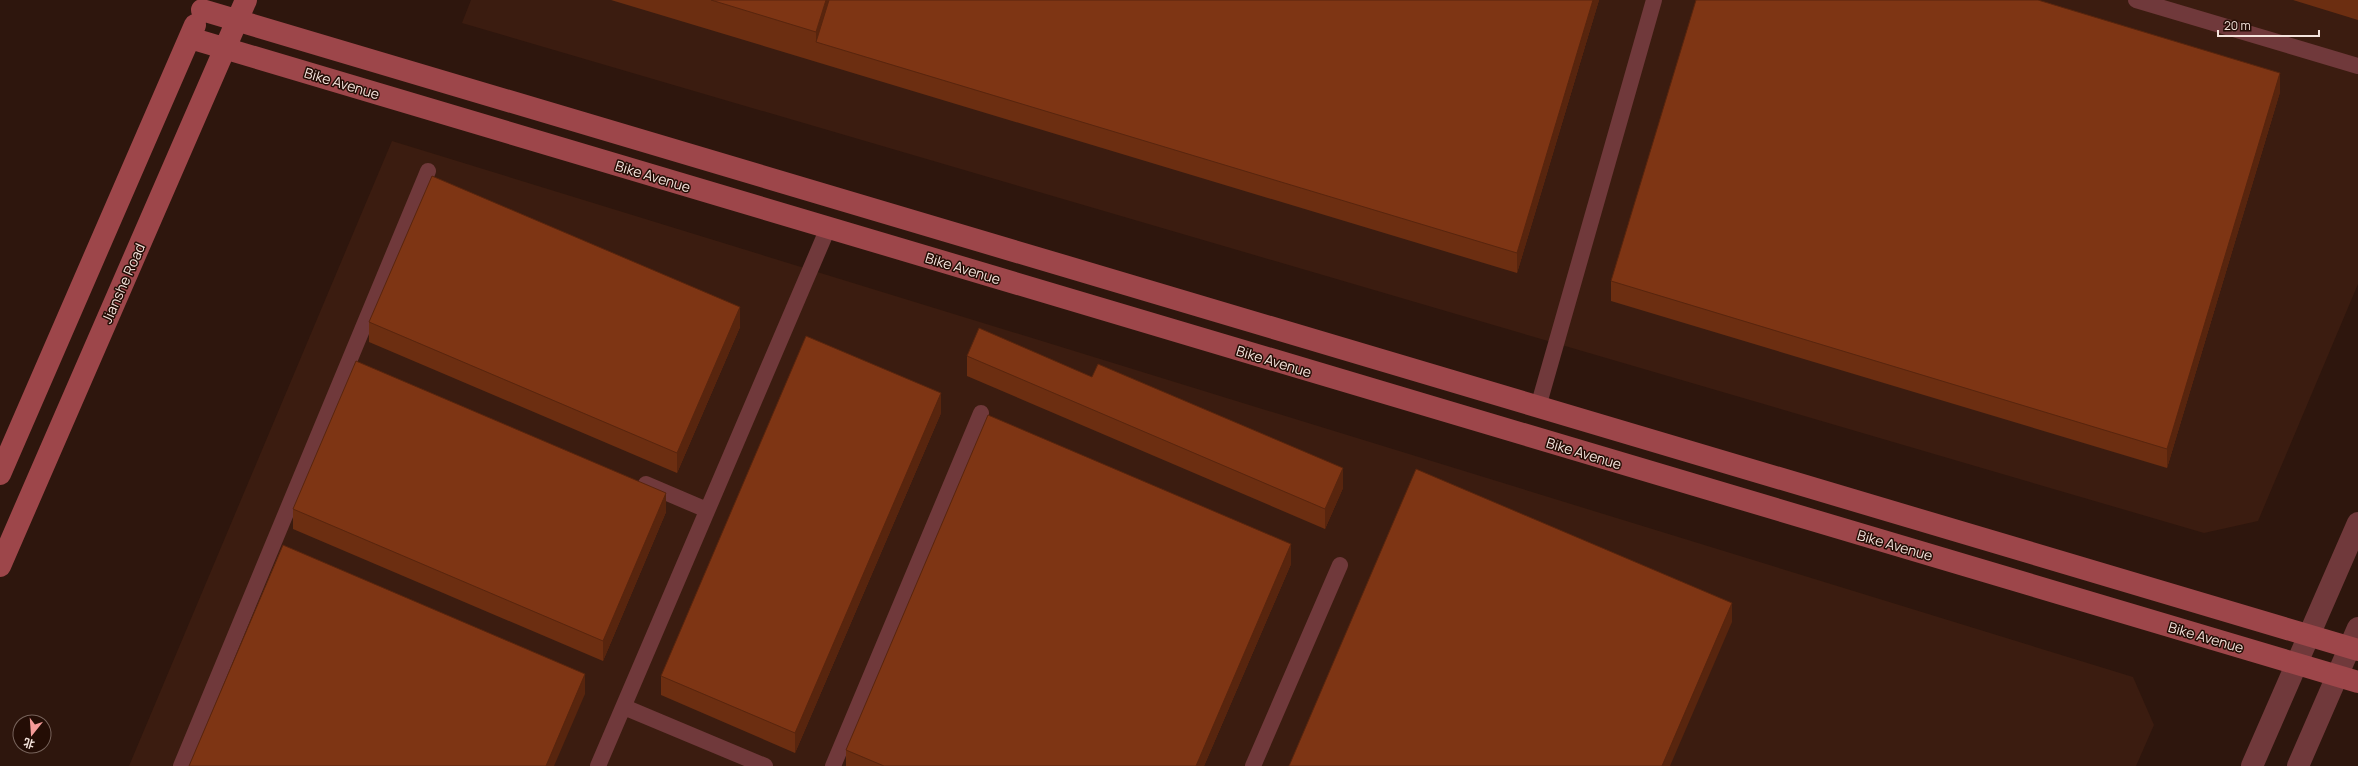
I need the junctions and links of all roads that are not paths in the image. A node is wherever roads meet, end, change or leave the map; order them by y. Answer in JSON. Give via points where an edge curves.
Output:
{"nodes":[{"id":1,"x":246,"y":0,"type":"edge"},
{"id":2,"x":1654,"y":0,"type":"edge"},
{"id":3,"x":2136,"y":0,"type":"edge"},
{"id":4,"x":204,"y":5,"type":"edge"},
{"id":5,"x":237,"y":20,"type":"junction"},
{"id":6,"x":190,"y":38,"type":"junction"},
{"id":7,"x":225,"y":48,"type":"junction"},
{"id":8,"x":2358,"y":66,"type":"edge"},
{"id":9,"x":428,"y":171,"type":"dead end"},
{"id":10,"x":828,"y":228,"type":"junction"},
{"id":11,"x":1538,"y":408,"type":"junction"},
{"id":12,"x":981,"y":413,"type":"dead end"},
{"id":13,"x":0,"y":474,"type":"edge"},
{"id":14,"x":635,"y":479,"type":"edge"},
{"id":15,"x":708,"y":510,"type":"junction"},
{"id":16,"x":2358,"y":523,"type":"edge"},
{"id":17,"x":1340,"y":565,"type":"dead end"},
{"id":18,"x":0,"y":566,"type":"edge"},
{"id":19,"x":2358,"y":628,"type":"edge"},
{"id":20,"x":2309,"y":636,"type":"junction"},
{"id":21,"x":2354,"y":649,"type":"edge"},
{"id":22,"x":2297,"y":664,"type":"junction"},
{"id":23,"x":2337,"y":676,"type":"junction"},
{"id":24,"x":2358,"y":682,"type":"edge"},
{"id":25,"x":624,"y":707,"type":"junction"},
{"id":26,"x":181,"y":766,"type":"edge"},
{"id":27,"x":598,"y":766,"type":"edge"},
{"id":28,"x":765,"y":766,"type":"edge"},
{"id":29,"x":833,"y":766,"type":"edge"},
{"id":30,"x":1253,"y":766,"type":"edge"},
{"id":31,"x":2252,"y":766,"type":"edge"},
{"id":32,"x":2298,"y":766,"type":"edge"}],
"edges":[{"from":1,"to":5,"type":"main road","name":"Jianshe Road"},
{"from":2,"to":11,"type":"lane"},
{"from":3,"to":8,"type":"lane"},
{"from":4,"to":5,"type":"main road"},
{"from":4,"to":6,"type":"main road"},
{"from":5,"to":7,"type":"main road","name":"Jianshe Road"},
{"from":5,"to":11,"type":"main road"},
{"from":6,"to":7,"type":"main road","name":"Bike Avenue"},
{"from":6,"to":13,"type":"main road"},
{"from":7,"to":10,"type":"main road","name":"Bike Avenue"},
{"from":7,"to":18,"type":"main road","name":"Jianshe Road"},
{"from":9,"to":26,"type":"lane","via":[[358,362]]},
{"from":10,"to":15,"type":"lane"},
{"from":10,"to":22,"type":"main road","name":"Bike Avenue"},
{"from":11,"to":20,"type":"main road"},
{"from":12,"to":29,"type":"lane"},
{"from":14,"to":15,"type":"lane"},
{"from":15,"to":25,"type":"lane"},
{"from":16,"to":20,"type":"street"},
{"from":17,"to":30,"type":"lane"},
{"from":19,"to":21,"type":"street"},
{"from":20,"to":21,"type":"main road"},
{"from":20,"to":22,"type":"street"},
{"from":21,"to":23,"type":"street"},
{"from":22,"to":23,"type":"main road","name":"Bike Avenue"},
{"from":22,"to":31,"type":"street"},
{"from":23,"to":24,"type":"main road","name":"Bike Avenue"},
{"from":23,"to":32,"type":"street"},
{"from":25,"to":27,"type":"lane"},
{"from":25,"to":28,"type":"lane"}]}
